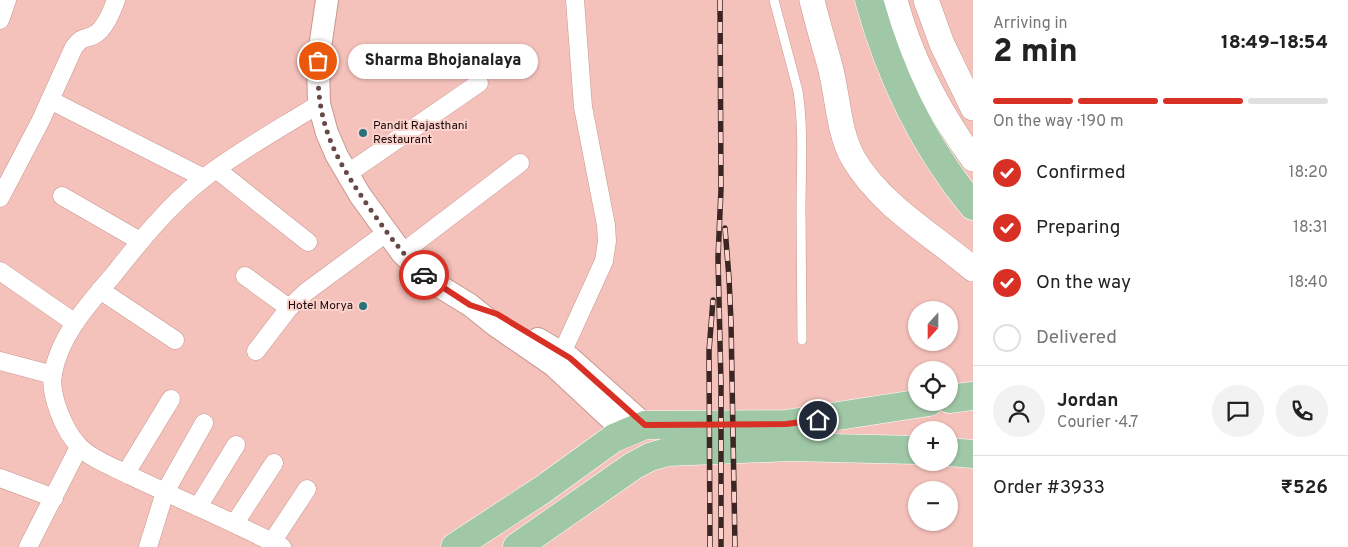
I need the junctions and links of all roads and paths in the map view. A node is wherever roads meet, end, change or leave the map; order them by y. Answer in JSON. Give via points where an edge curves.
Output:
{"nodes":[{"id":1,"x":7,"y":0,"type":"edge"},
{"id":2,"x":116,"y":0,"type":"edge"},
{"id":3,"x":327,"y":0,"type":"edge"},
{"id":4,"x":575,"y":0,"type":"edge"},
{"id":5,"x":774,"y":0,"type":"edge"},
{"id":6,"x":812,"y":0,"type":"edge"},
{"id":7,"x":869,"y":0,"type":"edge"},
{"id":8,"x":895,"y":0,"type":"edge"},
{"id":9,"x":926,"y":0,"type":"edge"},
{"id":10,"x":0,"y":20,"type":"edge"},
{"id":11,"x":479,"y":83,"type":"dead end"},
{"id":12,"x":50,"y":100,"type":"junction"},
{"id":13,"x":319,"y":104,"type":"junction"},
{"id":14,"x":973,"y":108,"type":"edge"},
{"id":15,"x":973,"y":159,"type":"edge"},
{"id":16,"x":520,"y":163,"type":"dead end"},
{"id":17,"x":210,"y":174,"type":"junction"},
{"id":18,"x":347,"y":174,"type":"junction"},
{"id":19,"x":62,"y":196,"type":"dead end"},
{"id":20,"x":0,"y":198,"type":"edge"},
{"id":21,"x":973,"y":206,"type":"edge"},
{"id":22,"x":386,"y":233,"type":"junction"},
{"id":23,"x":140,"y":240,"type":"junction"},
{"id":24,"x":308,"y":242,"type":"dead end"},
{"id":25,"x":402,"y":253,"type":"junction"},
{"id":26,"x":973,"y":269,"type":"edge"},
{"id":27,"x":0,"y":271,"type":"edge"},
{"id":28,"x":245,"y":276,"type":"dead end"},
{"id":29,"x":100,"y":290,"type":"junction"},
{"id":30,"x":470,"y":305,"type":"junction"},
{"id":31,"x":289,"y":308,"type":"junction"},
{"id":32,"x":75,"y":323,"type":"junction"},
{"id":33,"x":175,"y":340,"type":"dead end"},
{"id":34,"x":802,"y":340,"type":"dead end"},
{"id":35,"x":256,"y":351,"type":"dead end"},
{"id":36,"x":562,"y":353,"type":"junction"},
{"id":37,"x":0,"y":361,"type":"edge"},
{"id":38,"x":53,"y":375,"type":"junction"},
{"id":39,"x":973,"y":396,"type":"edge"},
{"id":40,"x":958,"y":398,"type":"edge"},
{"id":41,"x":172,"y":399,"type":"dead end"},
{"id":42,"x":908,"y":405,"type":"edge"},
{"id":43,"x":204,"y":423,"type":"dead end"},
{"id":44,"x":645,"y":427,"type":"junction"},
{"id":45,"x":236,"y":445,"type":"dead end"},
{"id":46,"x":79,"y":447,"type":"junction"},
{"id":47,"x":908,"y":450,"type":"edge"},
{"id":48,"x":958,"y":453,"type":"edge"},
{"id":49,"x":973,"y":454,"type":"edge"},
{"id":50,"x":274,"y":463,"type":"dead end"},
{"id":51,"x":126,"y":473,"type":"junction"},
{"id":52,"x":0,"y":478,"type":"edge"},
{"id":53,"x":307,"y":488,"type":"dead end"},
{"id":54,"x":165,"y":492,"type":"junction"},
{"id":55,"x":54,"y":498,"type":"junction"},
{"id":56,"x":198,"y":507,"type":"junction"},
{"id":57,"x":235,"y":523,"type":"junction"},
{"id":58,"x":277,"y":544,"type":"edge"},
{"id":59,"x":28,"y":547,"type":"edge"},
{"id":60,"x":148,"y":547,"type":"edge"},
{"id":61,"x":456,"y":547,"type":"edge"},
{"id":62,"x":517,"y":547,"type":"edge"}],
"edges":[{"from":1,"to":10,"type":"street"},
{"from":2,"to":12,"type":"street","via":[[104,26],[95,35],[82,38],[74,47]]},
{"from":3,"to":13,"type":"street","via":[[318,61]]},
{"from":4,"to":36,"type":"street","via":[[583,107],[607,241],[604,261]]},
{"from":5,"to":34,"type":"lane","via":[[800,105]]},
{"from":6,"to":26,"type":"main road","via":[[846,139],[854,159],[895,207]]},
{"from":7,"to":21,"type":"main road","via":[[882,45],[906,102],[937,157]]},
{"from":8,"to":15,"type":"main road","via":[[931,89]]},
{"from":9,"to":14,"type":"main road","via":[[942,44]]},
{"from":11,"to":18,"type":"street"},
{"from":12,"to":17,"type":"street"},
{"from":12,"to":20,"type":"street"},
{"from":13,"to":17,"type":"street"},
{"from":13,"to":18,"type":"street","via":[[327,133]]},
{"from":16,"to":25,"type":"street"},
{"from":17,"to":23,"type":"street","via":[[182,196]]},
{"from":17,"to":24,"type":"street"},
{"from":18,"to":22,"type":"street"},
{"from":19,"to":23,"type":"street"},
{"from":22,"to":25,"type":"street"},
{"from":22,"to":31,"type":"street"},
{"from":23,"to":29,"type":"street"},
{"from":25,"to":30,"type":"street","via":[[426,278]]},
{"from":27,"to":32,"type":"street"},
{"from":28,"to":31,"type":"street"},
{"from":29,"to":32,"type":"street"},
{"from":29,"to":33,"type":"street"},
{"from":30,"to":36,"type":"street","via":[[497,314]]},
{"from":30,"to":44,"type":"street"},
{"from":31,"to":35,"type":"street"},
{"from":32,"to":38,"type":"street","via":[[62,346]]},
{"from":36,"to":44,"type":"street"},
{"from":37,"to":38,"type":"street"},
{"from":38,"to":46,"type":"street","via":[[56,404]]},
{"from":39,"to":40,"type":"main road"},
{"from":41,"to":51,"type":"street"},
{"from":42,"to":44,"type":"main road","via":[[786,424]]},
{"from":43,"to":54,"type":"street"},
{"from":44,"to":61,"type":"main road","via":[[614,438]]},
{"from":45,"to":56,"type":"street"},
{"from":46,"to":51,"type":"street"},
{"from":46,"to":55,"type":"street"},
{"from":47,"to":62,"type":"main road","via":[[809,448],[668,452],[633,466]]},
{"from":48,"to":49,"type":"main road"},
{"from":50,"to":57,"type":"street"},
{"from":51,"to":54,"type":"street"},
{"from":52,"to":55,"type":"street"},
{"from":53,"to":58,"type":"street"},
{"from":54,"to":56,"type":"street"},
{"from":54,"to":60,"type":"street"},
{"from":55,"to":59,"type":"street"},
{"from":56,"to":57,"type":"street"},
{"from":57,"to":58,"type":"street"}]}
